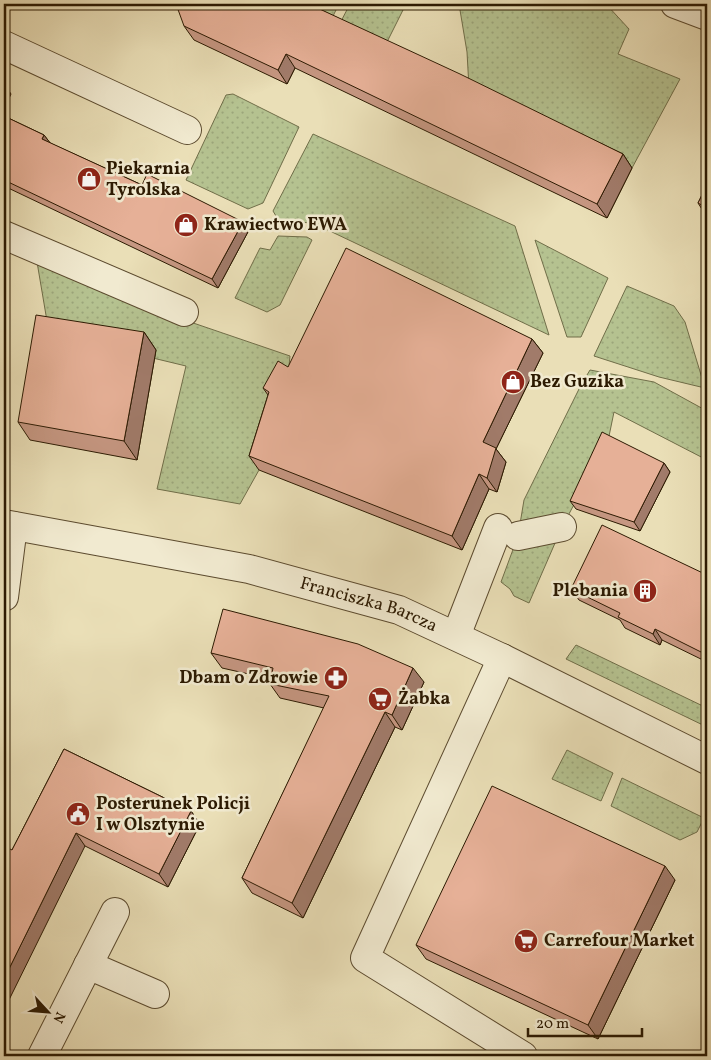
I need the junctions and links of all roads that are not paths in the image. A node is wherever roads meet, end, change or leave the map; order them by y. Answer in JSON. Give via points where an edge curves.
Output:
{"nodes":[{"id":1,"x":676,"y":4,"type":"edge"},
{"id":2,"x":707,"y":16,"type":"edge"},
{"id":3,"x":4,"y":45,"type":"edge"},
{"id":4,"x":187,"y":130,"type":"dead end"},
{"id":5,"x":4,"y":235,"type":"edge"},
{"id":6,"x":184,"y":312,"type":"dead end"},
{"id":7,"x":8,"y":525,"type":"edge"},
{"id":8,"x":562,"y":527,"type":"dead end"},
{"id":9,"x":4,"y":597,"type":"edge"},
{"id":10,"x":456,"y":636,"type":"junction"},
{"id":11,"x":502,"y":658,"type":"junction"},
{"id":12,"x":707,"y":760,"type":"edge"},
{"id":13,"x":115,"y":912,"type":"dead end"},
{"id":14,"x":88,"y":965,"type":"junction"},
{"id":15,"x":155,"y":994,"type":"dead end"},
{"id":16,"x":42,"y":1056,"type":"edge"},
{"id":17,"x":523,"y":1056,"type":"edge"}],
"edges":[{"from":1,"to":2,"type":"street"},
{"from":3,"to":4,"type":"street"},
{"from":5,"to":6,"type":"street"},
{"from":7,"to":9,"type":"street"},
{"from":7,"to":10,"type":"street","name":"Franciszka Barcza","via":[[249,569],[399,610]]},
{"from":8,"to":10,"type":"street","via":[[508,532]]},
{"from":10,"to":11,"type":"street","name":"Franciszka Barcza"},
{"from":11,"to":12,"type":"street","name":"Franciszka Barcza"},
{"from":11,"to":17,"type":"street","via":[[365,958]]},
{"from":13,"to":14,"type":"street"},
{"from":14,"to":15,"type":"street"},
{"from":14,"to":16,"type":"street"}]}
